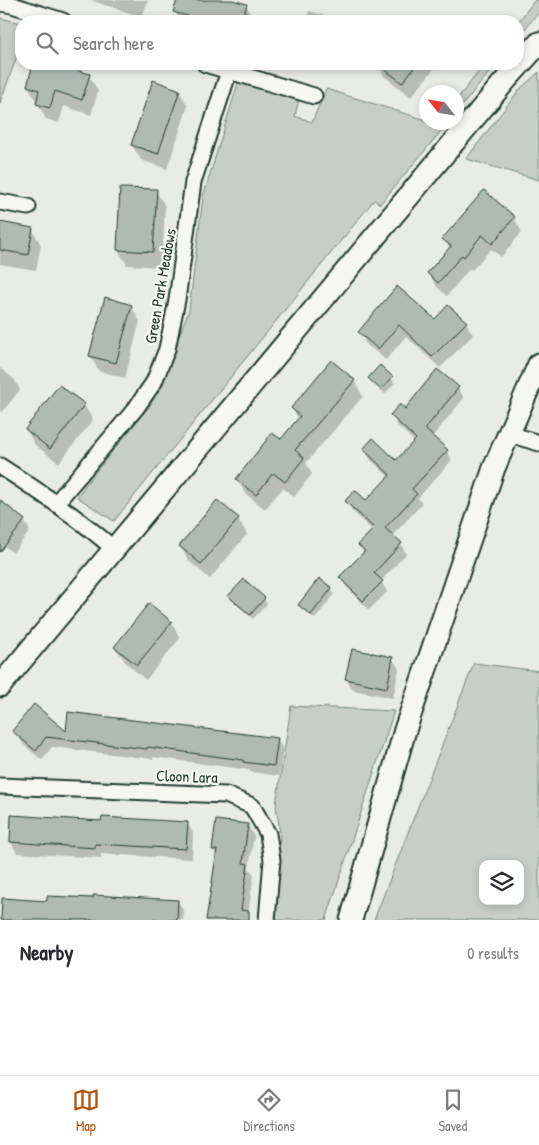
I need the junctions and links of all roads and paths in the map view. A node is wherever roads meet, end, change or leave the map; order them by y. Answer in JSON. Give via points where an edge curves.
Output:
{"nodes":[{"id":1,"x":0,"y":3,"type":"edge"},
{"id":2,"x":44,"y":15,"type":"edge"},
{"id":3,"x":539,"y":44,"type":"edge"},
{"id":4,"x":524,"y":60,"type":"edge"},
{"id":5,"x":226,"y":70,"type":"edge"},
{"id":6,"x":515,"y":70,"type":"edge"},
{"id":7,"x":230,"y":71,"type":"junction"},
{"id":8,"x":314,"y":96,"type":"dead end"},
{"id":9,"x":0,"y":202,"type":"edge"},
{"id":10,"x":28,"y":206,"type":"dead end"},
{"id":11,"x":539,"y":364,"type":"edge"},
{"id":12,"x":509,"y":434,"type":"junction"},
{"id":13,"x":539,"y":443,"type":"edge"},
{"id":14,"x":0,"y":466,"type":"edge"},
{"id":15,"x":57,"y":502,"type":"junction"},
{"id":16,"x":115,"y":550,"type":"junction"},
{"id":17,"x":0,"y":686,"type":"edge"},
{"id":18,"x":0,"y":786,"type":"edge"},
{"id":19,"x":267,"y":920,"type":"edge"},
{"id":20,"x":351,"y":920,"type":"edge"}],
"edges":[{"from":1,"to":2,"type":"street"},
{"from":3,"to":4,"type":"main road"},
{"from":5,"to":7,"type":"street"},
{"from":6,"to":16,"type":"main road"},
{"from":7,"to":8,"type":"street"},
{"from":7,"to":15,"type":"street","name":"Green Park Meadows","via":[[193,182],[177,300],[167,349],[154,382]]},
{"from":9,"to":10,"type":"street"},
{"from":11,"to":12,"type":"main road"},
{"from":12,"to":13,"type":"street"},
{"from":12,"to":20,"type":"main road","via":[[494,468],[405,730]]},
{"from":14,"to":15,"type":"street"},
{"from":15,"to":16,"type":"street"},
{"from":16,"to":17,"type":"main road"},
{"from":18,"to":19,"type":"street","name":"Cloon Lara","via":[[226,795],[252,806],[268,834],[272,860]]}]}
